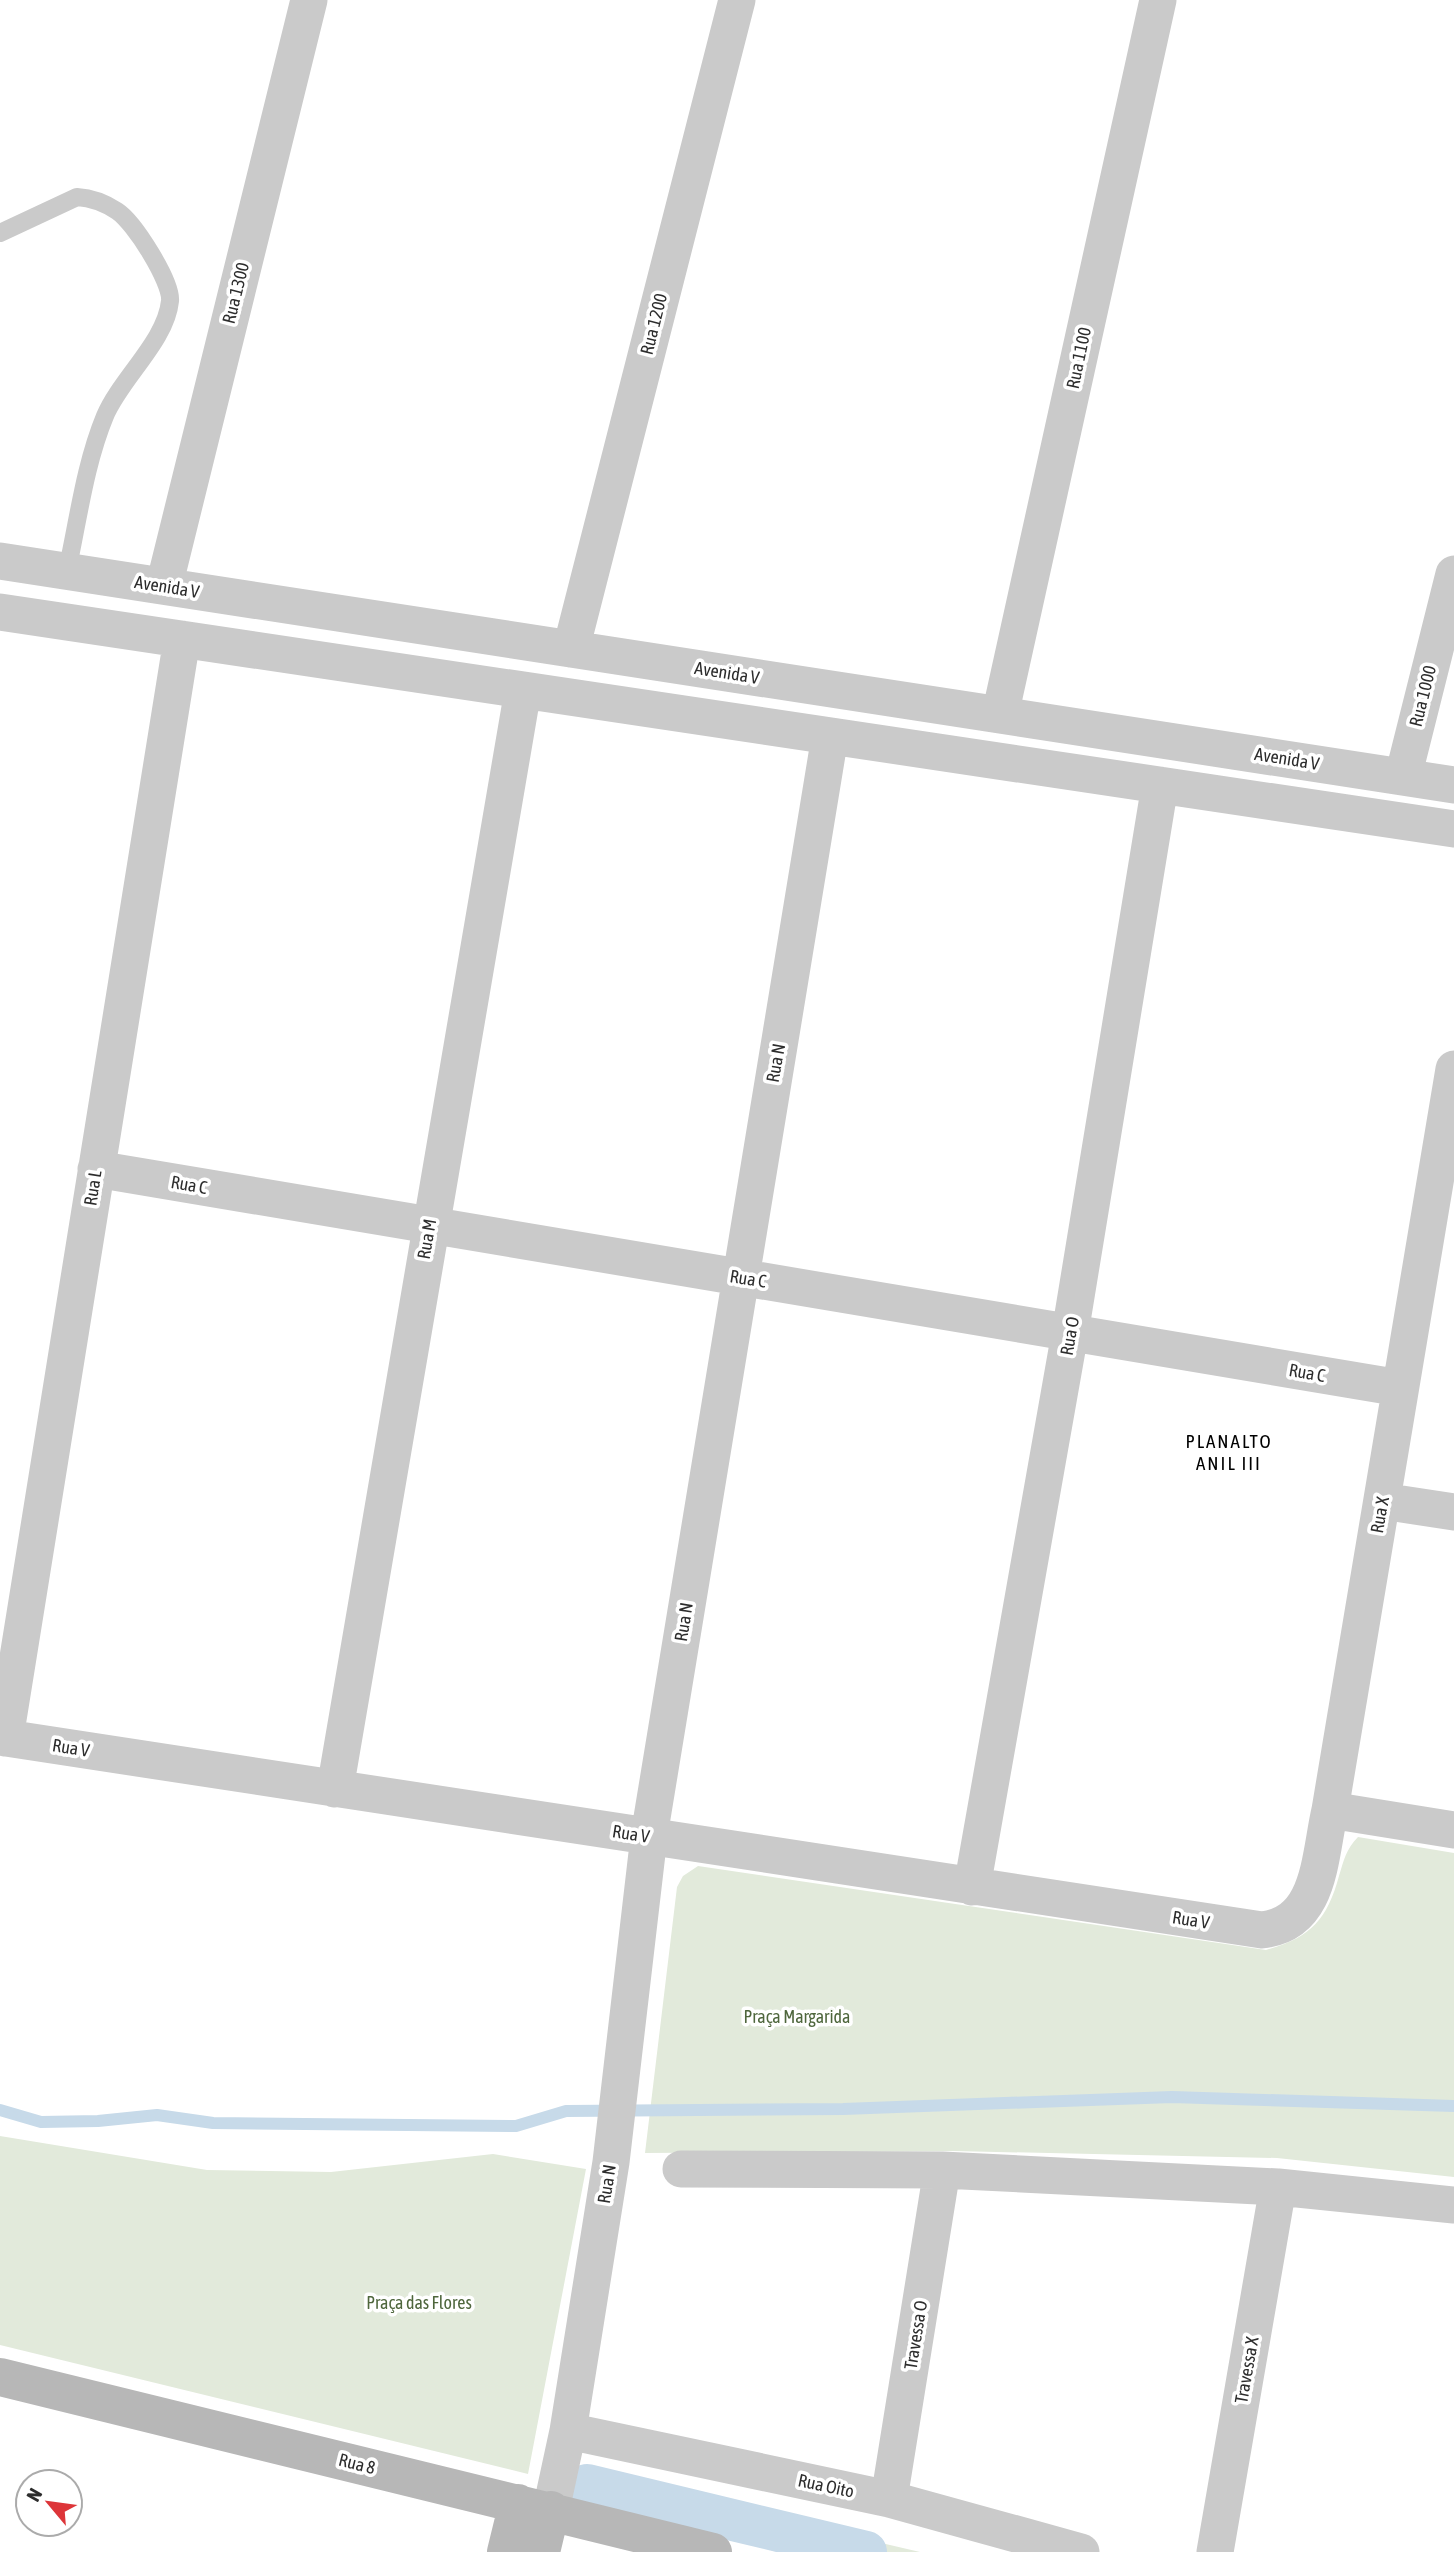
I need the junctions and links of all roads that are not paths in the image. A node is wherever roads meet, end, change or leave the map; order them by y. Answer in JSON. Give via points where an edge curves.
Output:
{"nodes":[{"id":1,"x":309,"y":0,"type":"edge"},
{"id":2,"x":737,"y":0,"type":"edge"},
{"id":3,"x":1158,"y":0,"type":"edge"},
{"id":4,"x":0,"y":233,"type":"edge"},
{"id":5,"x":0,"y":561,"type":"edge"},
{"id":6,"x":67,"y":571,"type":"junction"},
{"id":7,"x":1454,"y":574,"type":"edge"},
{"id":8,"x":164,"y":586,"type":"junction"},
{"id":9,"x":0,"y":612,"type":"edge"},
{"id":10,"x":182,"y":639,"type":"junction"},
{"id":11,"x":571,"y":649,"type":"junction"},
{"id":12,"x":523,"y":690,"type":"junction"},
{"id":13,"x":1000,"y":715,"type":"junction"},
{"id":14,"x":830,"y":736,"type":"junction"},
{"id":15,"x":1403,"y":777,"type":"junction"},
{"id":16,"x":1160,"y":785,"type":"junction"},
{"id":17,"x":1454,"y":785,"type":"edge"},
{"id":18,"x":1454,"y":829,"type":"edge"},
{"id":19,"x":1454,"y":1069,"type":"edge"},
{"id":20,"x":96,"y":1169,"type":"junction"},
{"id":21,"x":429,"y":1226,"type":"junction"},
{"id":22,"x":740,"y":1277,"type":"junction"},
{"id":23,"x":1070,"y":1333,"type":"junction"},
{"id":24,"x":1400,"y":1388,"type":"junction"},
{"id":25,"x":1382,"y":1501,"type":"junction"},
{"id":26,"x":1454,"y":1512,"type":"edge"},
{"id":27,"x":3,"y":1737,"type":"edge"},
{"id":28,"x":335,"y":1788,"type":"junction"},
{"id":29,"x":1330,"y":1810,"type":"junction"},
{"id":30,"x":1454,"y":1830,"type":"edge"},
{"id":31,"x":649,"y":1836,"type":"junction"},
{"id":32,"x":972,"y":1887,"type":"junction"},
{"id":33,"x":1262,"y":1930,"type":"joint"},
{"id":34,"x":681,"y":2169,"type":"dead end"},
{"id":35,"x":942,"y":2170,"type":"junction"},
{"id":36,"x":1278,"y":2187,"type":"junction"},
{"id":37,"x":1454,"y":2205,"type":"edge"},
{"id":38,"x":0,"y":2377,"type":"edge"},
{"id":39,"x":568,"y":2431,"type":"junction"},
{"id":40,"x":889,"y":2499,"type":"junction"},
{"id":41,"x":534,"y":2507,"type":"junction"},
{"id":42,"x":506,"y":2552,"type":"edge"},
{"id":43,"x":541,"y":2552,"type":"edge"},
{"id":44,"x":713,"y":2552,"type":"edge"},
{"id":45,"x":1081,"y":2552,"type":"edge"},
{"id":46,"x":1215,"y":2552,"type":"edge"}],
"edges":[{"from":1,"to":8,"type":"street","name":"Rua 1300"},
{"from":2,"to":11,"type":"street","name":"Rua 1200"},
{"from":3,"to":13,"type":"street","name":"Rua 1100"},
{"from":4,"to":6,"type":"lane","via":[[77,197],[90,198],[119,212],[131,225],[169,285],[171,298],[164,323],[118,390],[98,433]]},
{"from":5,"to":6,"type":"street","name":"Avenida V"},
{"from":6,"to":8,"type":"street","name":"Avenida V"},
{"from":7,"to":15,"type":"street","name":"Rua 1000"},
{"from":8,"to":11,"type":"street","name":"Avenida V"},
{"from":9,"to":10,"type":"street"},
{"from":10,"to":12,"type":"street"},
{"from":10,"to":20,"type":"street","name":"Rua L"},
{"from":11,"to":13,"type":"street","name":"Avenida V"},
{"from":12,"to":14,"type":"street"},
{"from":12,"to":21,"type":"street","name":"Rua M"},
{"from":13,"to":15,"type":"street","name":"Avenida V"},
{"from":14,"to":16,"type":"street"},
{"from":14,"to":22,"type":"street","name":"Rua N"},
{"from":15,"to":17,"type":"street","name":"Avenida V"},
{"from":16,"to":18,"type":"street"},
{"from":16,"to":23,"type":"street","name":"Rua O"},
{"from":19,"to":24,"type":"street","name":"Rua X"},
{"from":20,"to":21,"type":"street","name":"Rua C"},
{"from":20,"to":27,"type":"street","name":"Rua L"},
{"from":21,"to":22,"type":"street","name":"Rua C"},
{"from":21,"to":28,"type":"street","name":"Rua M"},
{"from":22,"to":23,"type":"street","name":"Rua C"},
{"from":22,"to":31,"type":"street","name":"Rua N"},
{"from":23,"to":24,"type":"street","name":"Rua C"},
{"from":23,"to":32,"type":"street","name":"Rua O"},
{"from":24,"to":25,"type":"street","name":"Rua X"},
{"from":25,"to":26,"type":"street"},
{"from":25,"to":29,"type":"street","name":"Rua X"},
{"from":27,"to":28,"type":"street","name":"Rua V"},
{"from":28,"to":31,"type":"street","name":"Rua V"},
{"from":29,"to":30,"type":"street"},
{"from":29,"to":33,"type":"street","name":"Rua X","via":[[1310,1899],[1294,1921]]},
{"from":31,"to":32,"type":"street","name":"Rua V"},
{"from":31,"to":39,"type":"street","name":"Rua N","via":[[611,2162]]},
{"from":32,"to":33,"type":"street","name":"Rua V"},
{"from":34,"to":35,"type":"street"},
{"from":35,"to":36,"type":"street"},
{"from":35,"to":40,"type":"street","name":"Travessa O"},
{"from":36,"to":37,"type":"street"},
{"from":36,"to":46,"type":"street","name":"Travessa X"},
{"from":38,"to":41,"type":"street","name":"Rua 8"},
{"from":39,"to":40,"type":"street","name":"Rua Oito"},
{"from":39,"to":41,"type":"street","name":"Rua N"},
{"from":40,"to":45,"type":"street","name":"Rua Oito"},
{"from":41,"to":42,"type":"street"},
{"from":41,"to":43,"type":"street"},
{"from":41,"to":44,"type":"street","name":"Rua 8"}]}
